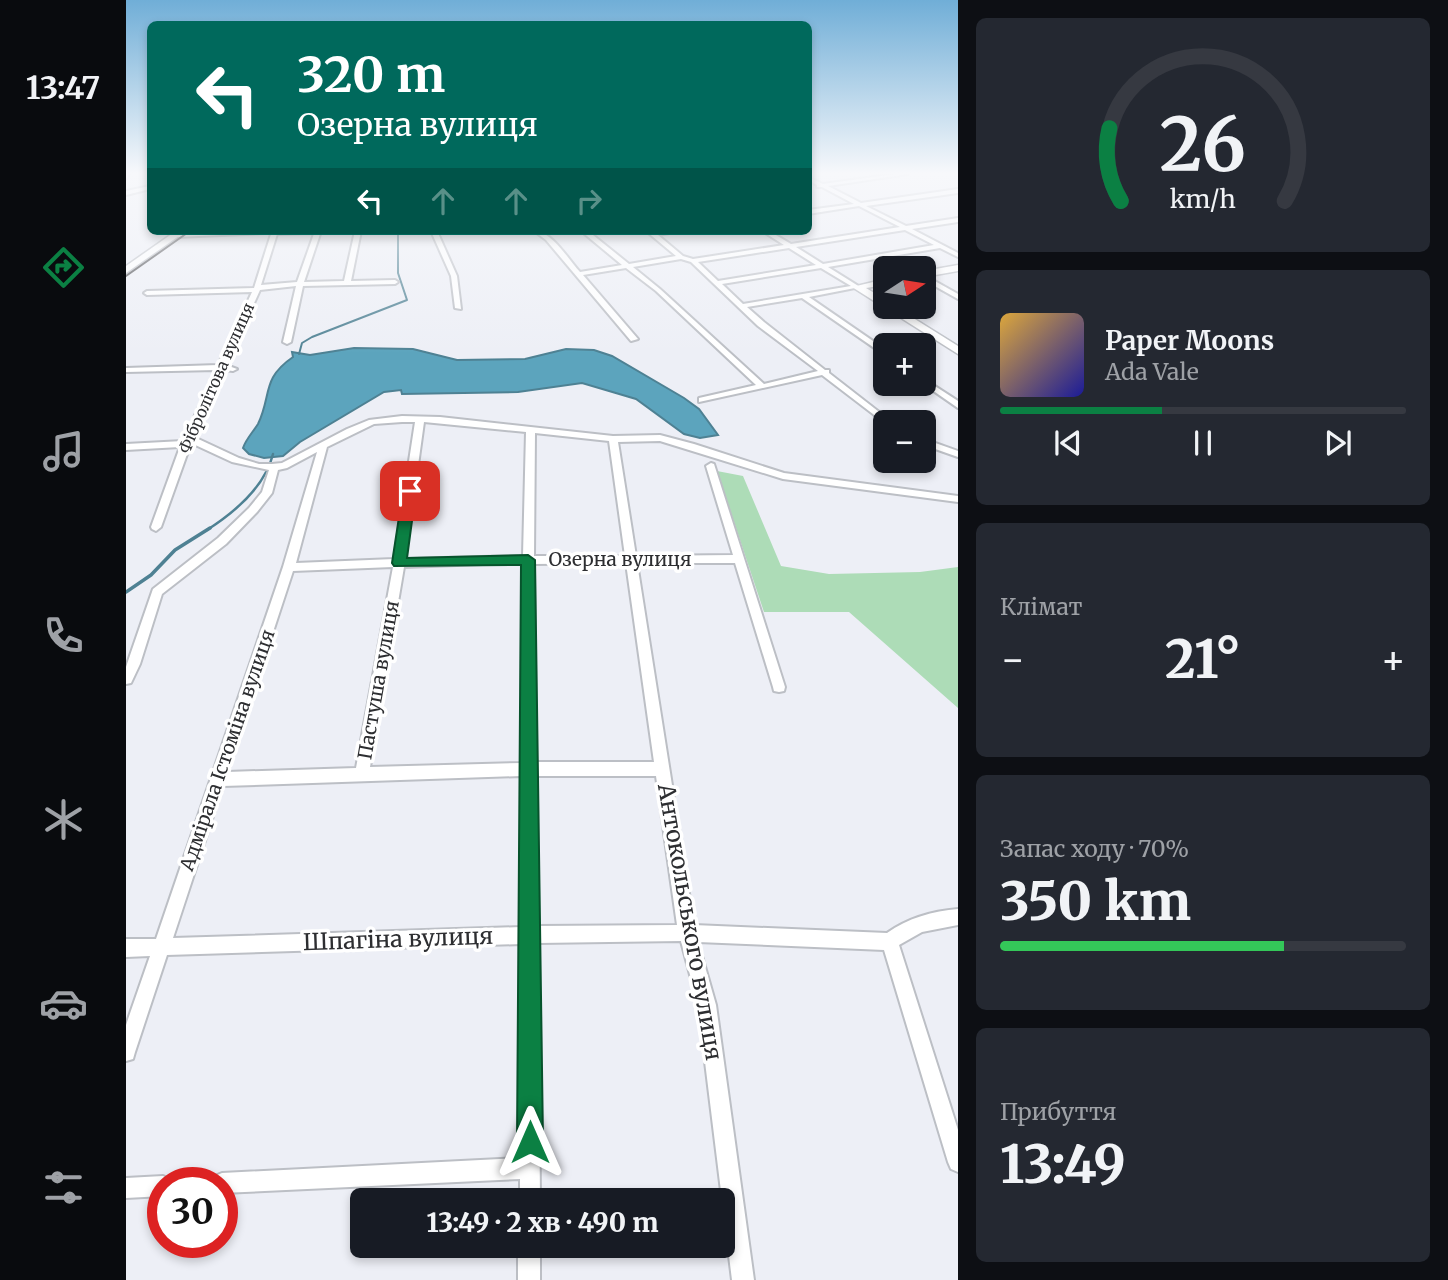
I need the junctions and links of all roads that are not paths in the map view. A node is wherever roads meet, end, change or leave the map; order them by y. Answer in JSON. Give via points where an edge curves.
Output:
{"nodes":[{"id":1,"x":872,"y":234,"type":"edge"},
{"id":2,"x":914,"y":234,"type":"edge"},
{"id":3,"x":176,"y":235,"type":"edge"},
{"id":4,"x":275,"y":235,"type":"edge"},
{"id":5,"x":317,"y":235,"type":"edge"},
{"id":6,"x":357,"y":235,"type":"edge"},
{"id":7,"x":436,"y":235,"type":"edge"},
{"id":8,"x":541,"y":235,"type":"edge"},
{"id":9,"x":589,"y":235,"type":"edge"},
{"id":10,"x":654,"y":235,"type":"edge"},
{"id":11,"x":771,"y":235,"type":"edge"},
{"id":12,"x":789,"y":246,"type":"junction"},
{"id":13,"x":941,"y":246,"type":"junction"},
{"id":14,"x":958,"y":255,"type":"edge"},
{"id":15,"x":681,"y":257,"type":"junction"},
{"id":16,"x":693,"y":261,"type":"junction"},
{"id":17,"x":823,"y":265,"type":"junction"},
{"id":18,"x":627,"y":266,"type":"junction"},
{"id":19,"x":958,"y":268,"type":"edge"},
{"id":20,"x":126,"y":270,"type":"edge"},
{"id":21,"x":936,"y":273,"type":"edge"},
{"id":22,"x":578,"y":274,"type":"junction"},
{"id":23,"x":395,"y":282,"type":"dead end"},
{"id":24,"x":347,"y":283,"type":"junction"},
{"id":25,"x":716,"y":283,"type":"junction"},
{"id":26,"x":936,"y":283,"type":"edge"},
{"id":27,"x":300,"y":284,"type":"junction"},
{"id":28,"x":873,"y":284,"type":"edge"},
{"id":29,"x":857,"y":287,"type":"junction"},
{"id":30,"x":256,"y":289,"type":"junction"},
{"id":31,"x":147,"y":293,"type":"dead end"},
{"id":32,"x":805,"y":297,"type":"junction"},
{"id":33,"x":873,"y":297,"type":"edge"},
{"id":34,"x":958,"y":297,"type":"edge"},
{"id":35,"x":741,"y":306,"type":"junction"},
{"id":36,"x":459,"y":308,"type":"dead end"},
{"id":37,"x":907,"y":319,"type":"edge"},
{"id":38,"x":634,"y":339,"type":"dead end"},
{"id":39,"x":287,"y":342,"type":"dead end"},
{"id":40,"x":873,"y":345,"type":"edge"},
{"id":41,"x":958,"y":351,"type":"edge"},
{"id":42,"x":221,"y":367,"type":"junction"},
{"id":43,"x":233,"y":369,"type":"dead end"},
{"id":44,"x":126,"y":370,"type":"edge"},
{"id":45,"x":826,"y":372,"type":"junction"},
{"id":46,"x":763,"y":387,"type":"junction"},
{"id":47,"x":936,"y":389,"type":"edge"},
{"id":48,"x":702,"y":400,"type":"dead end"},
{"id":49,"x":958,"y":405,"type":"edge"},
{"id":50,"x":873,"y":410,"type":"edge"},
{"id":51,"x":420,"y":419,"type":"junction"},
{"id":52,"x":531,"y":430,"type":"junction"},
{"id":53,"x":614,"y":439,"type":"junction"},
{"id":54,"x":188,"y":441,"type":"junction"},
{"id":55,"x":323,"y":446,"type":"junction"},
{"id":56,"x":936,"y":446,"type":"edge"},
{"id":57,"x":126,"y":447,"type":"edge"},
{"id":58,"x":958,"y":454,"type":"edge"},
{"id":59,"x":710,"y":466,"type":"dead end"},
{"id":60,"x":269,"y":468,"type":"junction"},
{"id":61,"x":958,"y":499,"type":"edge"},
{"id":62,"x":156,"y":527,"type":"dead end"},
{"id":63,"x":633,"y":559,"type":"junction"},
{"id":64,"x":740,"y":559,"type":"junction"},
{"id":65,"x":528,"y":560,"type":"junction"},
{"id":66,"x":399,"y":563,"type":"junction"},
{"id":67,"x":289,"y":567,"type":"junction"},
{"id":68,"x":126,"y":679,"type":"edge"},
{"id":69,"x":779,"y":687,"type":"dead end"},
{"id":70,"x":529,"y":769,"type":"junction"},
{"id":71,"x":663,"y":769,"type":"junction"},
{"id":72,"x":362,"y":774,"type":"junction"},
{"id":73,"x":218,"y":779,"type":"junction"},
{"id":74,"x":958,"y":917,"type":"edge"},
{"id":75,"x":687,"y":933,"type":"junction"},
{"id":76,"x":530,"y":935,"type":"junction"},
{"id":77,"x":890,"y":942,"type":"junction"},
{"id":78,"x":161,"y":947,"type":"junction"},
{"id":79,"x":126,"y":948,"type":"edge"},
{"id":80,"x":126,"y":1052,"type":"edge"},
{"id":81,"x":958,"y":1162,"type":"edge"},
{"id":82,"x":530,"y":1168,"type":"junction"},
{"id":83,"x":238,"y":1182,"type":"edge"},
{"id":84,"x":147,"y":1187,"type":"edge"},
{"id":85,"x":126,"y":1188,"type":"edge"},
{"id":86,"x":530,"y":1188,"type":"edge"},
{"id":87,"x":529,"y":1258,"type":"edge"},
{"id":88,"x":529,"y":1280,"type":"edge"},
{"id":89,"x":743,"y":1280,"type":"edge"}],
"edges":[{"from":1,"to":12,"type":"street"},
{"from":2,"to":13,"type":"street"},
{"from":3,"to":20,"type":"street"},
{"from":4,"to":30,"type":"street","name":"Фібролітова вулиця"},
{"from":5,"to":27,"type":"street"},
{"from":6,"to":24,"type":"street"},
{"from":7,"to":36,"type":"street","via":[[454,276]]},
{"from":8,"to":22,"type":"street"},
{"from":9,"to":18,"type":"street"},
{"from":10,"to":15,"type":"street"},
{"from":11,"to":12,"type":"street"},
{"from":12,"to":16,"type":"street"},
{"from":12,"to":17,"type":"street"},
{"from":13,"to":14,"type":"street"},
{"from":13,"to":17,"type":"street"},
{"from":15,"to":16,"type":"street"},
{"from":15,"to":18,"type":"street"},
{"from":16,"to":25,"type":"street"},
{"from":17,"to":25,"type":"street"},
{"from":17,"to":29,"type":"street"},
{"from":18,"to":22,"type":"street"},
{"from":18,"to":46,"type":"street"},
{"from":19,"to":21,"type":"street"},
{"from":22,"to":38,"type":"street"},
{"from":23,"to":24,"type":"street"},
{"from":24,"to":27,"type":"street"},
{"from":25,"to":35,"type":"street"},
{"from":26,"to":34,"type":"street"},
{"from":27,"to":30,"type":"street"},
{"from":27,"to":39,"type":"street"},
{"from":28,"to":29,"type":"street"},
{"from":29,"to":32,"type":"street"},
{"from":29,"to":33,"type":"street"},
{"from":30,"to":31,"type":"street"},
{"from":30,"to":42,"type":"street","name":"Фібролітова вулиця"},
{"from":32,"to":35,"type":"street"},
{"from":32,"to":40,"type":"street"},
{"from":35,"to":45,"type":"street"},
{"from":37,"to":41,"type":"street"},
{"from":42,"to":43,"type":"street"},
{"from":42,"to":44,"type":"street"},
{"from":42,"to":54,"type":"street","name":"Фібролітова вулиця"},
{"from":45,"to":46,"type":"street"},
{"from":45,"to":50,"type":"street"},
{"from":46,"to":48,"type":"street"},
{"from":47,"to":49,"type":"street"},
{"from":51,"to":52,"type":"street"},
{"from":51,"to":55,"type":"street","via":[[372,422]]},
{"from":51,"to":66,"type":"street","name":"Пастуша вулиця"},
{"from":52,"to":53,"type":"street"},
{"from":52,"to":65,"type":"street"},
{"from":53,"to":61,"type":"street","via":[[660,438],[783,476]]},
{"from":53,"to":63,"type":"street","name":"Антокольського вулиця"},
{"from":54,"to":57,"type":"street"},
{"from":54,"to":60,"type":"street"},
{"from":54,"to":62,"type":"street","name":"Фібролітова вулиця"},
{"from":55,"to":60,"type":"street"},
{"from":55,"to":67,"type":"street","name":"Адмірала Істоміна вулиця"},
{"from":56,"to":58,"type":"street"},
{"from":59,"to":64,"type":"street"},
{"from":60,"to":68,"type":"street","via":[[267,493],[253,510],[157,592]]},
{"from":63,"to":64,"type":"street","name":"Озерна вулиця"},
{"from":63,"to":65,"type":"street","name":"Озерна вулиця"},
{"from":63,"to":71,"type":"street","name":"Антокольського вулиця"},
{"from":64,"to":69,"type":"street"},
{"from":65,"to":66,"type":"street","name":"Озерна вулиця"},
{"from":65,"to":70,"type":"street"},
{"from":66,"to":67,"type":"street","name":"Озерна вулиця"},
{"from":66,"to":72,"type":"street","name":"Пастуша вулиця"},
{"from":67,"to":73,"type":"street","name":"Адмірала Істоміна вулиця"},
{"from":70,"to":71,"type":"street"},
{"from":70,"to":72,"type":"street"},
{"from":70,"to":76,"type":"street"},
{"from":71,"to":75,"type":"street","name":"Антокольського вулиця"},
{"from":72,"to":73,"type":"street"},
{"from":73,"to":78,"type":"street","name":"Адмірала Істоміна вулиця"},
{"from":74,"to":77,"type":"street","via":[[916,925]]},
{"from":75,"to":76,"type":"street","name":"Шпагіна вулиця"},
{"from":75,"to":77,"type":"street","name":"Шпагіна вулиця"},
{"from":75,"to":89,"type":"street","name":"Антокольського вулиця","via":[[707,1005]]},
{"from":76,"to":78,"type":"street","name":"Шпагіна вулиця"},
{"from":76,"to":82,"type":"street"},
{"from":77,"to":81,"type":"street"},
{"from":78,"to":79,"type":"street","name":"Шпагіна вулиця"},
{"from":78,"to":80,"type":"street","name":"Адмірала Істоміна вулиця"},
{"from":82,"to":83,"type":"street"},
{"from":82,"to":86,"type":"street"},
{"from":84,"to":85,"type":"street"},
{"from":87,"to":88,"type":"street"}]}
